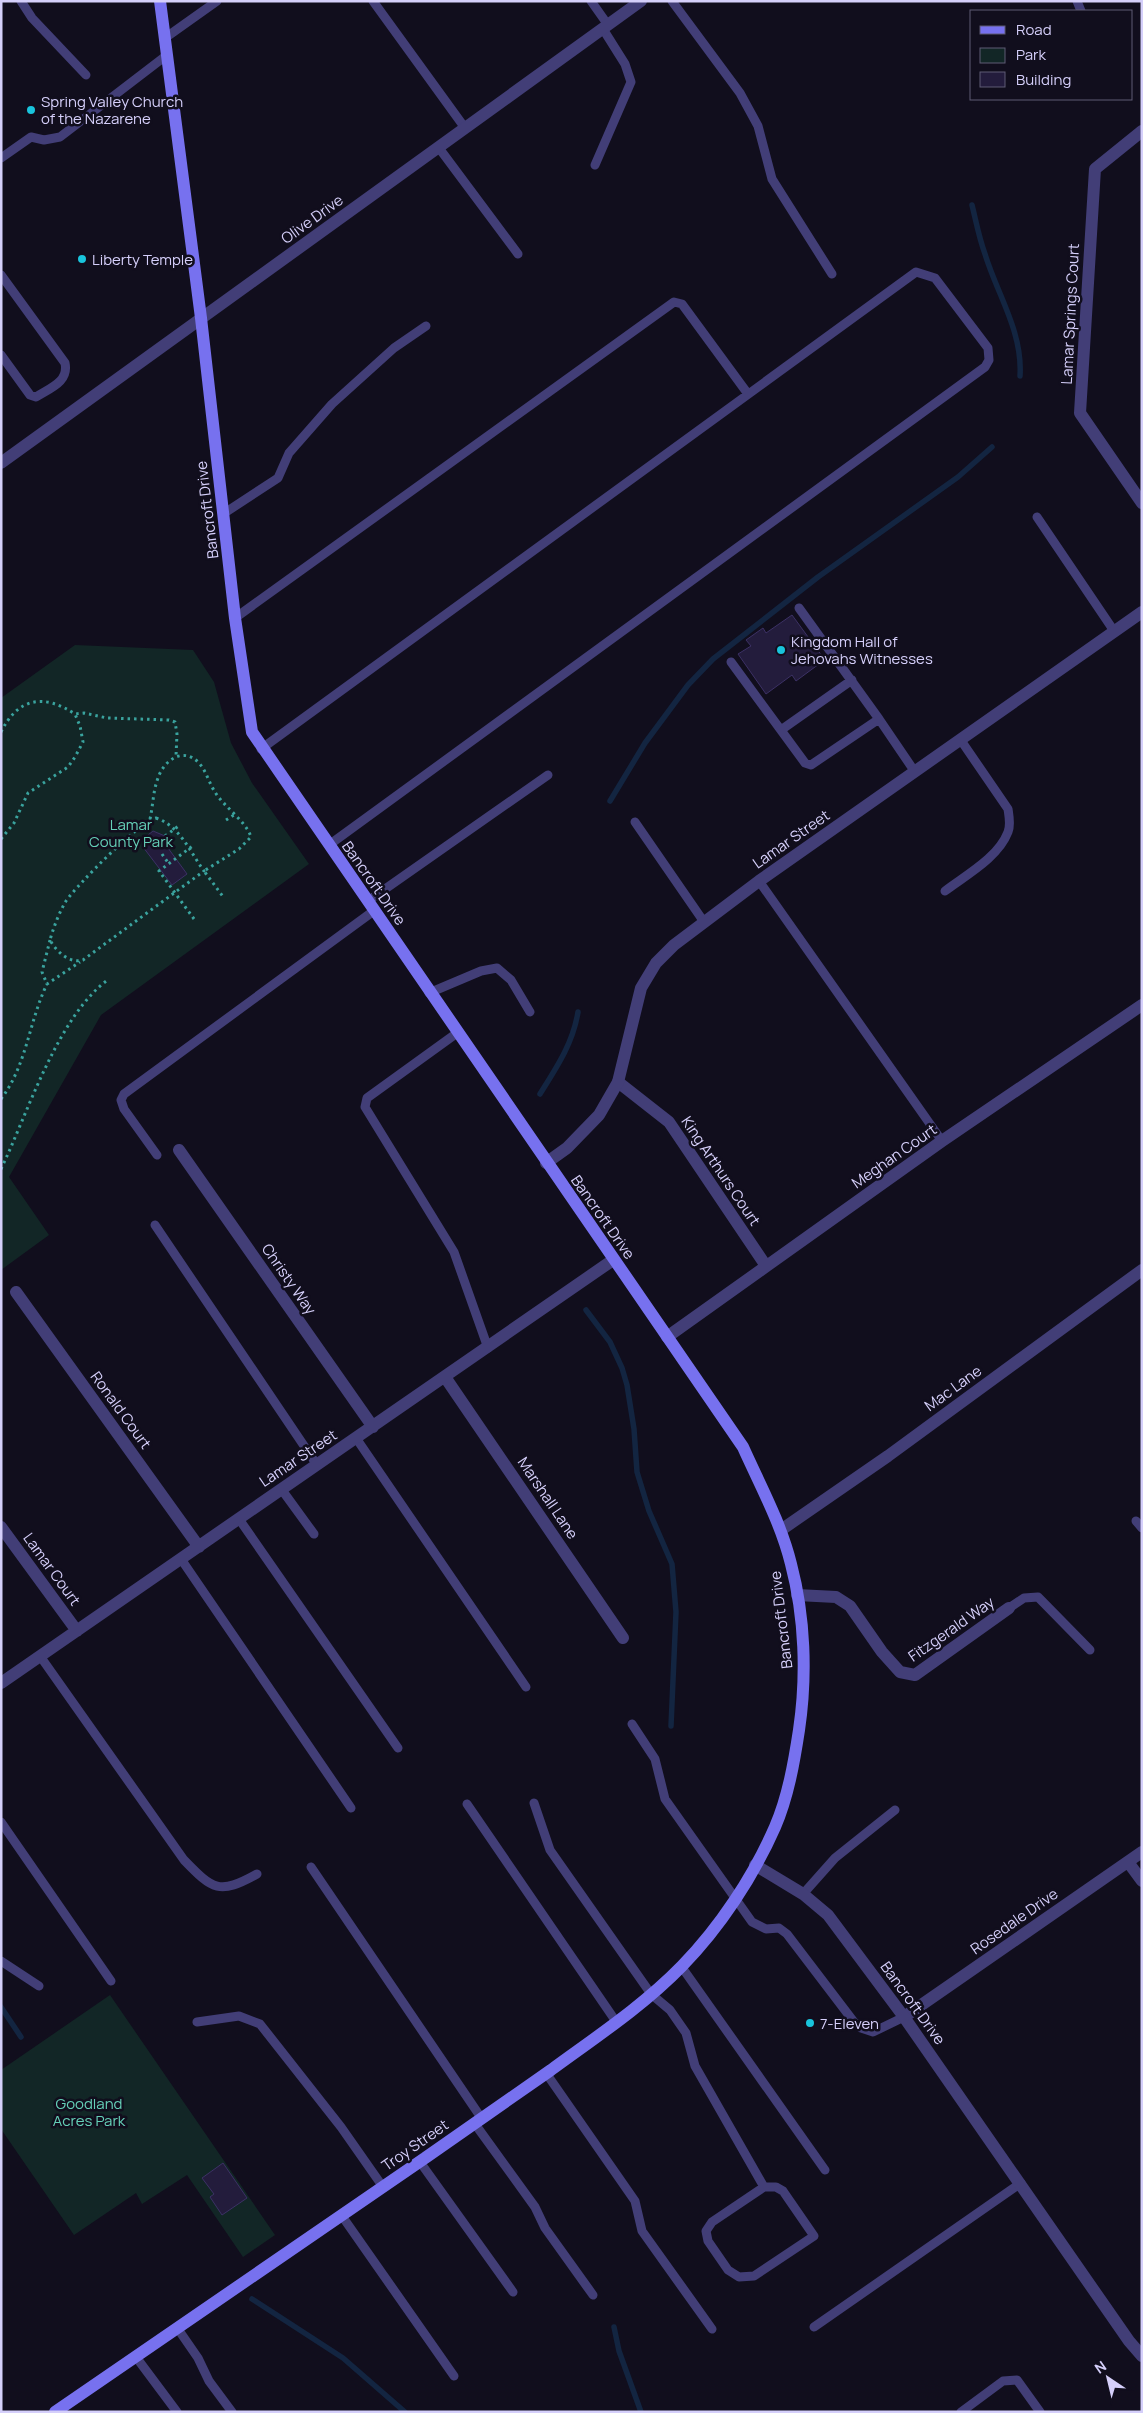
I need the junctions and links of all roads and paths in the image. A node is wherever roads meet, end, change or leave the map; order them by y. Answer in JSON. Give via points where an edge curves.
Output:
{"nodes":[{"id":1,"x":21,"y":1,"type":"edge"},
{"id":2,"x":160,"y":1,"type":"edge"},
{"id":3,"x":217,"y":1,"type":"edge"},
{"id":4,"x":373,"y":1,"type":"edge"},
{"id":5,"x":591,"y":1,"type":"edge"},
{"id":6,"x":641,"y":1,"type":"edge"},
{"id":7,"x":672,"y":1,"type":"edge"},
{"id":8,"x":606,"y":27,"type":"junction"},
{"id":9,"x":165,"y":38,"type":"junction"},
{"id":10,"x":167,"y":55,"type":"junction"},
{"id":11,"x":86,"y":75,"type":"dead end"},
{"id":12,"x":466,"y":128,"type":"junction"},
{"id":13,"x":1142,"y":131,"type":"edge"},
{"id":14,"x":439,"y":148,"type":"junction"},
{"id":15,"x":1,"y":158,"type":"edge"},
{"id":16,"x":595,"y":166,"type":"dead end"},
{"id":17,"x":518,"y":254,"type":"dead end"},
{"id":18,"x":832,"y":274,"type":"dead end"},
{"id":19,"x":1,"y":275,"type":"edge"},
{"id":20,"x":201,"y":318,"type":"junction"},
{"id":21,"x":426,"y":326,"type":"dead end"},
{"id":22,"x":1,"y":355,"type":"edge"},
{"id":23,"x":748,"y":394,"type":"junction"},
{"id":24,"x":1,"y":463,"type":"edge"},
{"id":25,"x":1142,"y":503,"type":"edge"},
{"id":26,"x":223,"y":514,"type":"junction"},
{"id":27,"x":1037,"y":517,"type":"dead end"},
{"id":28,"x":799,"y":608,"type":"dead end"},
{"id":29,"x":1142,"y":612,"type":"edge"},
{"id":30,"x":235,"y":618,"type":"junction"},
{"id":31,"x":1114,"y":631,"type":"junction"},
{"id":32,"x":731,"y":662,"type":"dead end"},
{"id":33,"x":852,"y":680,"type":"junction"},
{"id":34,"x":75,"y":714,"type":"junction"},
{"id":35,"x":879,"y":719,"type":"junction"},
{"id":36,"x":781,"y":730,"type":"junction"},
{"id":37,"x":1,"y":732,"type":"edge"},
{"id":38,"x":960,"y":740,"type":"junction"},
{"id":39,"x":261,"y":749,"type":"junction"},
{"id":40,"x":176,"y":756,"type":"junction"},
{"id":41,"x":915,"y":772,"type":"junction"},
{"id":42,"x":548,"y":775,"type":"dead end"},
{"id":43,"x":234,"y":815,"type":"junction"},
{"id":44,"x":150,"y":819,"type":"junction"},
{"id":45,"x":226,"y":820,"type":"dead end"},
{"id":46,"x":635,"y":822,"type":"dead end"},
{"id":47,"x":180,"y":825,"type":"dead end"},
{"id":48,"x":175,"y":829,"type":"junction"},
{"id":49,"x":165,"y":836,"type":"dead end"},
{"id":50,"x":1,"y":839,"type":"edge"},
{"id":51,"x":194,"y":845,"type":"dead end"},
{"id":52,"x":329,"y":845,"type":"junction"},
{"id":53,"x":189,"y":849,"type":"junction"},
{"id":54,"x":162,"y":854,"type":"dead end"},
{"id":55,"x":169,"y":864,"type":"junction"},
{"id":56,"x":204,"y":872,"type":"junction"},
{"id":57,"x":758,"y":881,"type":"junction"},
{"id":58,"x":945,"y":891,"type":"dead end"},
{"id":59,"x":175,"y":893,"type":"junction"},
{"id":60,"x":224,"y":898,"type":"dead end"},
{"id":61,"x":371,"y":906,"type":"junction"},
{"id":62,"x":194,"y":919,"type":"dead end"},
{"id":63,"x":704,"y":922,"type":"junction"},
{"id":64,"x":50,"y":940,"type":"junction"},
{"id":65,"x":83,"y":960,"type":"junction"},
{"id":66,"x":109,"y":979,"type":"dead end"},
{"id":67,"x":46,"y":984,"type":"junction"},
{"id":68,"x":429,"y":993,"type":"junction"},
{"id":69,"x":1142,"y":1005,"type":"edge"},
{"id":70,"x":530,"y":1012,"type":"dead end"},
{"id":71,"x":457,"y":1033,"type":"junction"},
{"id":72,"x":618,"y":1082,"type":"junction"},
{"id":73,"x":1,"y":1099,"type":"edge"},
{"id":74,"x":942,"y":1141,"type":"junction"},
{"id":75,"x":179,"y":1150,"type":"dead end"},
{"id":76,"x":157,"y":1155,"type":"dead end"},
{"id":77,"x":546,"y":1163,"type":"junction"},
{"id":78,"x":1,"y":1169,"type":"edge"},
{"id":79,"x":155,"y":1225,"type":"dead end"},
{"id":80,"x":613,"y":1260,"type":"junction"},
{"id":81,"x":766,"y":1266,"type":"junction"},
{"id":82,"x":1142,"y":1270,"type":"edge"},
{"id":83,"x":16,"y":1292,"type":"dead end"},
{"id":84,"x":667,"y":1337,"type":"junction"},
{"id":85,"x":488,"y":1348,"type":"junction"},
{"id":86,"x":445,"y":1377,"type":"junction"},
{"id":87,"x":373,"y":1427,"type":"junction"},
{"id":88,"x":356,"y":1438,"type":"junction"},
{"id":89,"x":317,"y":1465,"type":"junction"},
{"id":90,"x":282,"y":1490,"type":"junction"},
{"id":91,"x":238,"y":1519,"type":"junction"},
{"id":92,"x":1,"y":1527,"type":"edge"},
{"id":93,"x":781,"y":1530,"type":"junction"},
{"id":94,"x":314,"y":1534,"type":"dead end"},
{"id":95,"x":199,"y":1547,"type":"junction"},
{"id":96,"x":181,"y":1559,"type":"junction"},
{"id":97,"x":797,"y":1594,"type":"junction"},
{"id":98,"x":1009,"y":1608,"type":"joint"},
{"id":99,"x":78,"y":1630,"type":"junction"},
{"id":100,"x":623,"y":1638,"type":"dead end"},
{"id":101,"x":1090,"y":1650,"type":"dead end"},
{"id":102,"x":40,"y":1656,"type":"junction"},
{"id":103,"x":1,"y":1683,"type":"edge"},
{"id":104,"x":526,"y":1687,"type":"dead end"},
{"id":105,"x":632,"y":1724,"type":"dead end"},
{"id":106,"x":398,"y":1748,"type":"dead end"},
{"id":107,"x":534,"y":1803,"type":"dead end"},
{"id":108,"x":467,"y":1804,"type":"dead end"},
{"id":109,"x":351,"y":1808,"type":"dead end"},
{"id":110,"x":895,"y":1810,"type":"dead end"},
{"id":111,"x":1,"y":1822,"type":"edge"},
{"id":112,"x":1142,"y":1852,"type":"edge"},
{"id":113,"x":1128,"y":1862,"type":"junction"},
{"id":114,"x":755,"y":1865,"type":"junction"},
{"id":115,"x":311,"y":1866,"type":"dead end"},
{"id":116,"x":257,"y":1874,"type":"dead end"},
{"id":117,"x":1142,"y":1881,"type":"edge"},
{"id":118,"x":803,"y":1894,"type":"junction"},
{"id":119,"x":734,"y":1899,"type":"junction"},
{"id":120,"x":1,"y":1961,"type":"edge"},
{"id":121,"x":681,"y":1966,"type":"junction"},
{"id":122,"x":112,"y":1981,"type":"dead end"},
{"id":123,"x":39,"y":1986,"type":"dead end"},
{"id":124,"x":651,"y":1994,"type":"junction"},
{"id":125,"x":904,"y":2017,"type":"junction"},
{"id":126,"x":197,"y":2022,"type":"dead end"},
{"id":127,"x":616,"y":2023,"type":"junction"},
{"id":128,"x":546,"y":2073,"type":"junction"},
{"id":129,"x":479,"y":2121,"type":"junction"},
{"id":130,"x":420,"y":2162,"type":"junction"},
{"id":131,"x":825,"y":2170,"type":"dead end"},
{"id":132,"x":1022,"y":2184,"type":"junction"},
{"id":133,"x":764,"y":2186,"type":"junction"},
{"id":134,"x":384,"y":2187,"type":"junction"},
{"id":135,"x":342,"y":2216,"type":"junction"},
{"id":136,"x":513,"y":2292,"type":"dead end"},
{"id":137,"x":593,"y":2295,"type":"dead end"},
{"id":138,"x":814,"y":2327,"type":"dead end"},
{"id":139,"x":178,"y":2329,"type":"junction"},
{"id":140,"x":712,"y":2329,"type":"dead end"},
{"id":141,"x":1142,"y":2356,"type":"edge"},
{"id":142,"x":136,"y":2357,"type":"junction"},
{"id":143,"x":454,"y":2376,"type":"dead end"},
{"id":144,"x":55,"y":2412,"type":"edge"},
{"id":145,"x":177,"y":2412,"type":"edge"},
{"id":146,"x":232,"y":2412,"type":"edge"},
{"id":147,"x":961,"y":2412,"type":"edge"},
{"id":148,"x":1040,"y":2412,"type":"edge"}],
"edges":[{"from":1,"to":11,"type":"lane","via":[[32,18]]},
{"from":2,"to":9,"type":"main road","name":"Bancroft Drive"},
{"from":3,"to":9,"type":"lane"},
{"from":4,"to":12,"type":"lane"},
{"from":5,"to":8,"type":"lane"},
{"from":6,"to":8,"type":"street","name":"Olive Drive"},
{"from":7,"to":18,"type":"lane","via":[[740,93],[758,126],[772,179]]},
{"from":8,"to":12,"type":"street","name":"Olive Drive"},
{"from":8,"to":16,"type":"lane","via":[[631,82]]},
{"from":9,"to":10,"type":"main road","name":"Bancroft Drive"},
{"from":10,"to":15,"type":"lane","via":[[60,137],[44,140],[31,137]]},
{"from":10,"to":20,"type":"main road","name":"Bancroft Drive"},
{"from":12,"to":14,"type":"street","name":"Olive Drive"},
{"from":13,"to":25,"type":"street","name":"Lamar Springs Court","via":[[1095,169],[1080,413]]},
{"from":14,"to":17,"type":"lane"},
{"from":14,"to":20,"type":"street","name":"Olive Drive"},
{"from":19,"to":22,"type":"lane","via":[[65,363],[67,372],[64,379],[36,397],[30,395]]},
{"from":20,"to":24,"type":"street","name":"Olive Drive"},
{"from":20,"to":26,"type":"main road","name":"Bancroft Drive"},
{"from":21,"to":26,"type":"lane","via":[[394,348],[332,404],[289,453],[278,478]]},
{"from":23,"to":30,"type":"lane","via":[[682,304],[674,302]]},
{"from":23,"to":39,"type":"lane"},
{"from":23,"to":52,"type":"lane","via":[[916,272],[935,278],[988,348],[989,360],[985,367]]},
{"from":26,"to":30,"type":"main road","name":"Bancroft Drive"},
{"from":27,"to":31,"type":"lane"},
{"from":28,"to":33,"type":"lane"},
{"from":29,"to":31,"type":"street","name":"Lamar Street"},
{"from":30,"to":39,"type":"main road","name":"Bancroft Drive","via":[[252,732]]},
{"from":31,"to":38,"type":"street","name":"Lamar Street"},
{"from":32,"to":36,"type":"lane"},
{"from":33,"to":35,"type":"lane"},
{"from":33,"to":36,"type":"lane"},
{"from":34,"to":37,"type":"path","via":[[50,703],[28,704],[12,713]]},
{"from":34,"to":40,"type":"path","via":[[175,722]]},
{"from":34,"to":50,"type":"path","via":[[83,742],[75,757],[68,768],[28,793],[14,823]]},
{"from":35,"to":36,"type":"lane","via":[[811,765],[805,763]]},
{"from":35,"to":41,"type":"lane"},
{"from":38,"to":41,"type":"street","name":"Lamar Street"},
{"from":38,"to":58,"type":"lane","via":[[1008,809],[1010,825],[1001,844],[988,859]]},
{"from":39,"to":52,"type":"main road","name":"Bancroft Drive"},
{"from":40,"to":43,"type":"path","via":[[188,755],[198,762],[214,791]]},
{"from":40,"to":44,"type":"path","via":[[158,777]]},
{"from":41,"to":57,"type":"street","name":"Lamar Street"},
{"from":42,"to":61,"type":"lane"},
{"from":43,"to":45,"type":"path"},
{"from":43,"to":56,"type":"path","via":[[248,829],[251,837]]},
{"from":44,"to":48,"type":"path","via":[[163,821]]},
{"from":44,"to":64,"type":"path","via":[[72,892]]},
{"from":46,"to":63,"type":"lane"},
{"from":47,"to":48,"type":"path"},
{"from":48,"to":49,"type":"path"},
{"from":48,"to":53,"type":"path"},
{"from":51,"to":53,"type":"path"},
{"from":52,"to":61,"type":"main road","name":"Bancroft Drive"},
{"from":53,"to":55,"type":"path"},
{"from":53,"to":56,"type":"path"},
{"from":54,"to":55,"type":"path"},
{"from":55,"to":59,"type":"path","via":[[159,870]]},
{"from":56,"to":59,"type":"path"},
{"from":56,"to":60,"type":"path"},
{"from":57,"to":63,"type":"street","name":"Lamar Street"},
{"from":57,"to":74,"type":"lane"},
{"from":59,"to":62,"type":"path"},
{"from":59,"to":65,"type":"path"},
{"from":61,"to":68,"type":"main road","name":"Bancroft Drive"},
{"from":61,"to":76,"type":"lane","via":[[124,1094],[121,1100],[124,1109]]},
{"from":63,"to":72,"type":"street","name":"Lamar Street","via":[[662,957],[642,986]]},
{"from":64,"to":65,"type":"path","via":[[63,956]]},
{"from":64,"to":67,"type":"path","via":[[42,972]]},
{"from":65,"to":67,"type":"path"},
{"from":66,"to":78,"type":"path","via":[[90,998],[61,1040]]},
{"from":67,"to":73,"type":"path","via":[[21,1064]]},
{"from":68,"to":70,"type":"lane","via":[[481,971],[497,968],[511,980]]},
{"from":68,"to":71,"type":"main road","name":"Bancroft Drive"},
{"from":69,"to":74,"type":"street","name":"Meghan Court"},
{"from":71,"to":77,"type":"main road","name":"Bancroft Drive"},
{"from":71,"to":85,"type":"lane","via":[[367,1098],[366,1107],[454,1252]]},
{"from":72,"to":77,"type":"street","name":"Lamar Street","via":[[599,1115],[567,1148]]},
{"from":72,"to":81,"type":"street","name":"King Arthurs Court","via":[[669,1122]]},
{"from":74,"to":81,"type":"street","name":"Meghan Court"},
{"from":75,"to":87,"type":"street","name":"Christy Way"},
{"from":77,"to":80,"type":"main road","name":"Bancroft Drive"},
{"from":79,"to":89,"type":"lane"},
{"from":80,"to":84,"type":"main road","name":"Bancroft Drive"},
{"from":80,"to":85,"type":"street","name":"Lamar Street"},
{"from":81,"to":84,"type":"street","name":"Meghan Court"},
{"from":82,"to":93,"type":"street","name":"Mac Lane"},
{"from":83,"to":95,"type":"street","name":"Ronald Court"},
{"from":84,"to":93,"type":"main road","name":"Bancroft Drive","via":[[742,1447]]},
{"from":85,"to":86,"type":"street","name":"Lamar Street"},
{"from":86,"to":87,"type":"street","name":"Lamar Street"},
{"from":86,"to":100,"type":"street","name":"Marshall Lane"},
{"from":87,"to":88,"type":"street","name":"Lamar Street"},
{"from":88,"to":89,"type":"street","name":"Lamar Street"},
{"from":88,"to":104,"type":"lane"},
{"from":89,"to":90,"type":"street","name":"Lamar Street"},
{"from":90,"to":91,"type":"street","name":"Lamar Street"},
{"from":90,"to":94,"type":"lane"},
{"from":91,"to":95,"type":"street","name":"Lamar Street"},
{"from":91,"to":106,"type":"lane"},
{"from":92,"to":99,"type":"street","name":"Lamar Court"},
{"from":93,"to":97,"type":"main road","name":"Bancroft Drive"},
{"from":95,"to":96,"type":"street","name":"Lamar Street"},
{"from":96,"to":99,"type":"street","name":"Lamar Street"},
{"from":96,"to":109,"type":"lane"},
{"from":97,"to":98,"type":"street","name":"Fitzgerald Way","via":[[836,1597],[850,1606],[900,1672],[915,1675]]},
{"from":97,"to":114,"type":"main road","name":"Bancroft Drive","via":[[804,1667],[794,1766],[775,1827]]},
{"from":98,"to":101,"type":"lane","via":[[1024,1598],[1038,1597]]},
{"from":99,"to":102,"type":"street","name":"Lamar Street"},
{"from":102,"to":103,"type":"street","name":"Lamar Street"},
{"from":102,"to":116,"type":"lane","via":[[184,1860],[204,1881],[219,1888],[239,1884]]},
{"from":105,"to":119,"type":"lane","via":[[655,1759],[665,1799]]},
{"from":107,"to":124,"type":"lane","via":[[550,1850]]},
{"from":108,"to":127,"type":"lane"},
{"from":110,"to":118,"type":"lane","via":[[835,1858]]},
{"from":111,"to":122,"type":"lane"},
{"from":112,"to":113,"type":"street","name":"Rosedale Drive"},
{"from":113,"to":117,"type":"street"},
{"from":113,"to":125,"type":"street","name":"Rosedale Drive"},
{"from":114,"to":118,"type":"street","name":"Bancroft Drive"},
{"from":114,"to":119,"type":"main road","name":"Troy Street"},
{"from":115,"to":129,"type":"lane"},
{"from":118,"to":125,"type":"street","name":"Bancroft Drive","via":[[828,1915]]},
{"from":119,"to":121,"type":"main road","name":"Troy Street","via":[[712,1933]]},
{"from":119,"to":125,"type":"lane","via":[[752,1922],[766,1929],[779,1928],[788,1934],[861,2028],[873,2032]]},
{"from":120,"to":123,"type":"lane"},
{"from":121,"to":124,"type":"main road","name":"Troy Street"},
{"from":121,"to":131,"type":"lane"},
{"from":124,"to":127,"type":"main road","name":"Troy Street"},
{"from":124,"to":133,"type":"lane","via":[[670,2010],[686,2033],[695,2066]]},
{"from":125,"to":132,"type":"street","name":"Bancroft Drive"},
{"from":126,"to":134,"type":"lane","via":[[239,2016],[260,2024]]},
{"from":127,"to":128,"type":"main road","name":"Troy Street"},
{"from":128,"to":129,"type":"main road","name":"Troy Street"},
{"from":128,"to":140,"type":"lane","via":[[635,2201],[642,2232]]},
{"from":129,"to":130,"type":"main road","name":"Troy Street"},
{"from":129,"to":137,"type":"lane","via":[[535,2207],[545,2228]]},
{"from":130,"to":134,"type":"main road","name":"Troy Street"},
{"from":130,"to":136,"type":"lane"},
{"from":132,"to":138,"type":"lane"},
{"from":132,"to":141,"type":"street","name":"Bancroft Drive"},
{"from":133,"to":133,"type":"lane","via":[[783,2191],[814,2236],[754,2276],[739,2277],[728,2270],[708,2241],[706,2231],[712,2222]]},
{"from":134,"to":135,"type":"main road","name":"Troy Street"},
{"from":135,"to":139,"type":"main road","name":"Troy Street"},
{"from":135,"to":143,"type":"lane"},
{"from":139,"to":142,"type":"main road","name":"Troy Street"},
{"from":139,"to":146,"type":"lane"},
{"from":142,"to":144,"type":"main road","name":"Troy Street"},
{"from":142,"to":145,"type":"lane"},
{"from":147,"to":148,"type":"lane","via":[[1003,2381],[1017,2380]]}]}
